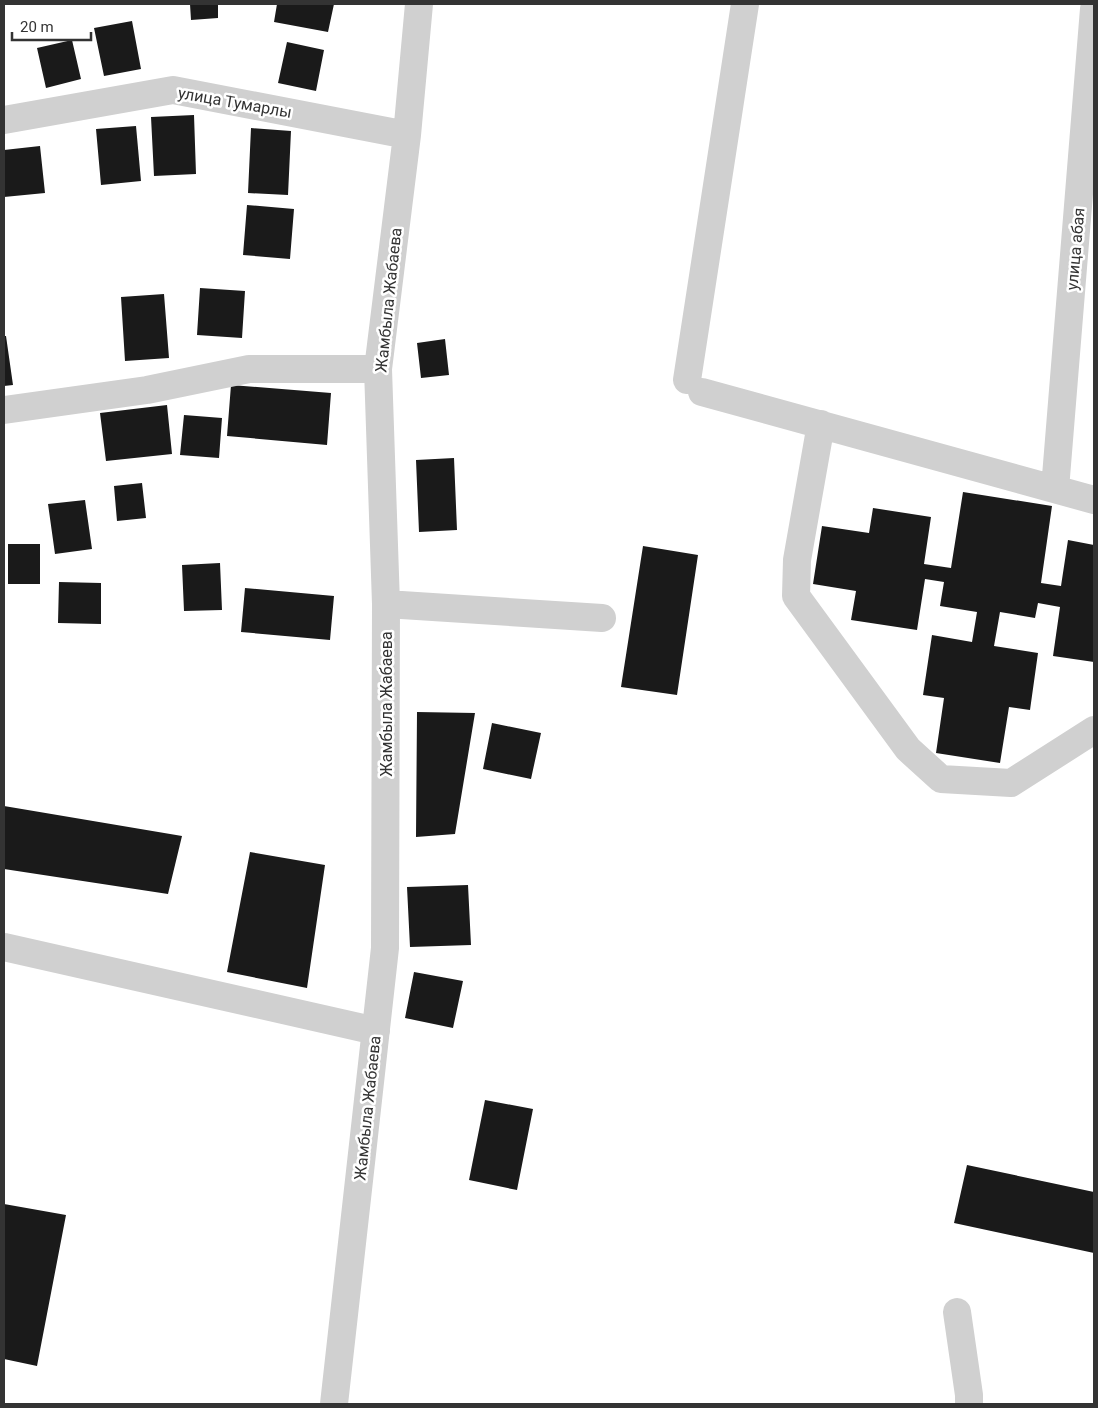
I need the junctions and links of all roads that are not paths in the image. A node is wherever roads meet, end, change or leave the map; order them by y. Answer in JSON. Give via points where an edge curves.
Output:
{"nodes":[{"id":1,"x":419,"y":4,"type":"edge"},
{"id":2,"x":745,"y":4,"type":"edge"},
{"id":3,"x":1094,"y":8,"type":"edge"},
{"id":4,"x":4,"y":120,"type":"edge"},
{"id":5,"x":408,"y":135,"type":"junction"},
{"id":6,"x":1084,"y":262,"type":"edge"},
{"id":7,"x":378,"y":368,"type":"junction"},
{"id":8,"x":4,"y":410,"type":"edge"},
{"id":9,"x":821,"y":424,"type":"junction"},
{"id":10,"x":1055,"y":489,"type":"junction"},
{"id":11,"x":1094,"y":500,"type":"edge"},
{"id":12,"x":386,"y":604,"type":"junction"},
{"id":13,"x":602,"y":618,"type":"dead end"},
{"id":14,"x":1094,"y":730,"type":"edge"},
{"id":15,"x":4,"y":947,"type":"edge"},
{"id":16,"x":376,"y":1031,"type":"junction"},
{"id":17,"x":957,"y":1312,"type":"dead end"},
{"id":18,"x":334,"y":1404,"type":"edge"},
{"id":19,"x":969,"y":1404,"type":"edge"}],
"edges":[{"from":1,"to":5,"type":"street","name":"Жамбыла Жабаева"},
{"from":2,"to":9,"type":"street","via":[[695,386]]},
{"from":3,"to":6,"type":"street","name":"улица абая"},
{"from":4,"to":5,"type":"street","name":"улица Тумарлы","via":[[173,90]]},
{"from":5,"to":7,"type":"street","name":"Жамбыла Жабаева"},
{"from":6,"to":10,"type":"street","name":"улица абая"},
{"from":7,"to":8,"type":"street","via":[[249,369],[147,390]]},
{"from":7,"to":12,"type":"street","name":"Жамбыла Жабаева"},
{"from":9,"to":10,"type":"street"},
{"from":9,"to":14,"type":"street","via":[[797,560],[796,596],[908,750],[941,779],[1011,783]]},
{"from":10,"to":11,"type":"street"},
{"from":12,"to":13,"type":"street"},
{"from":12,"to":16,"type":"street","name":"Жамбыла Жабаева","via":[[385,948]]},
{"from":15,"to":16,"type":"street"},
{"from":16,"to":18,"type":"street","name":"Жамбыла Жабаева"},
{"from":17,"to":19,"type":"street"}]}
